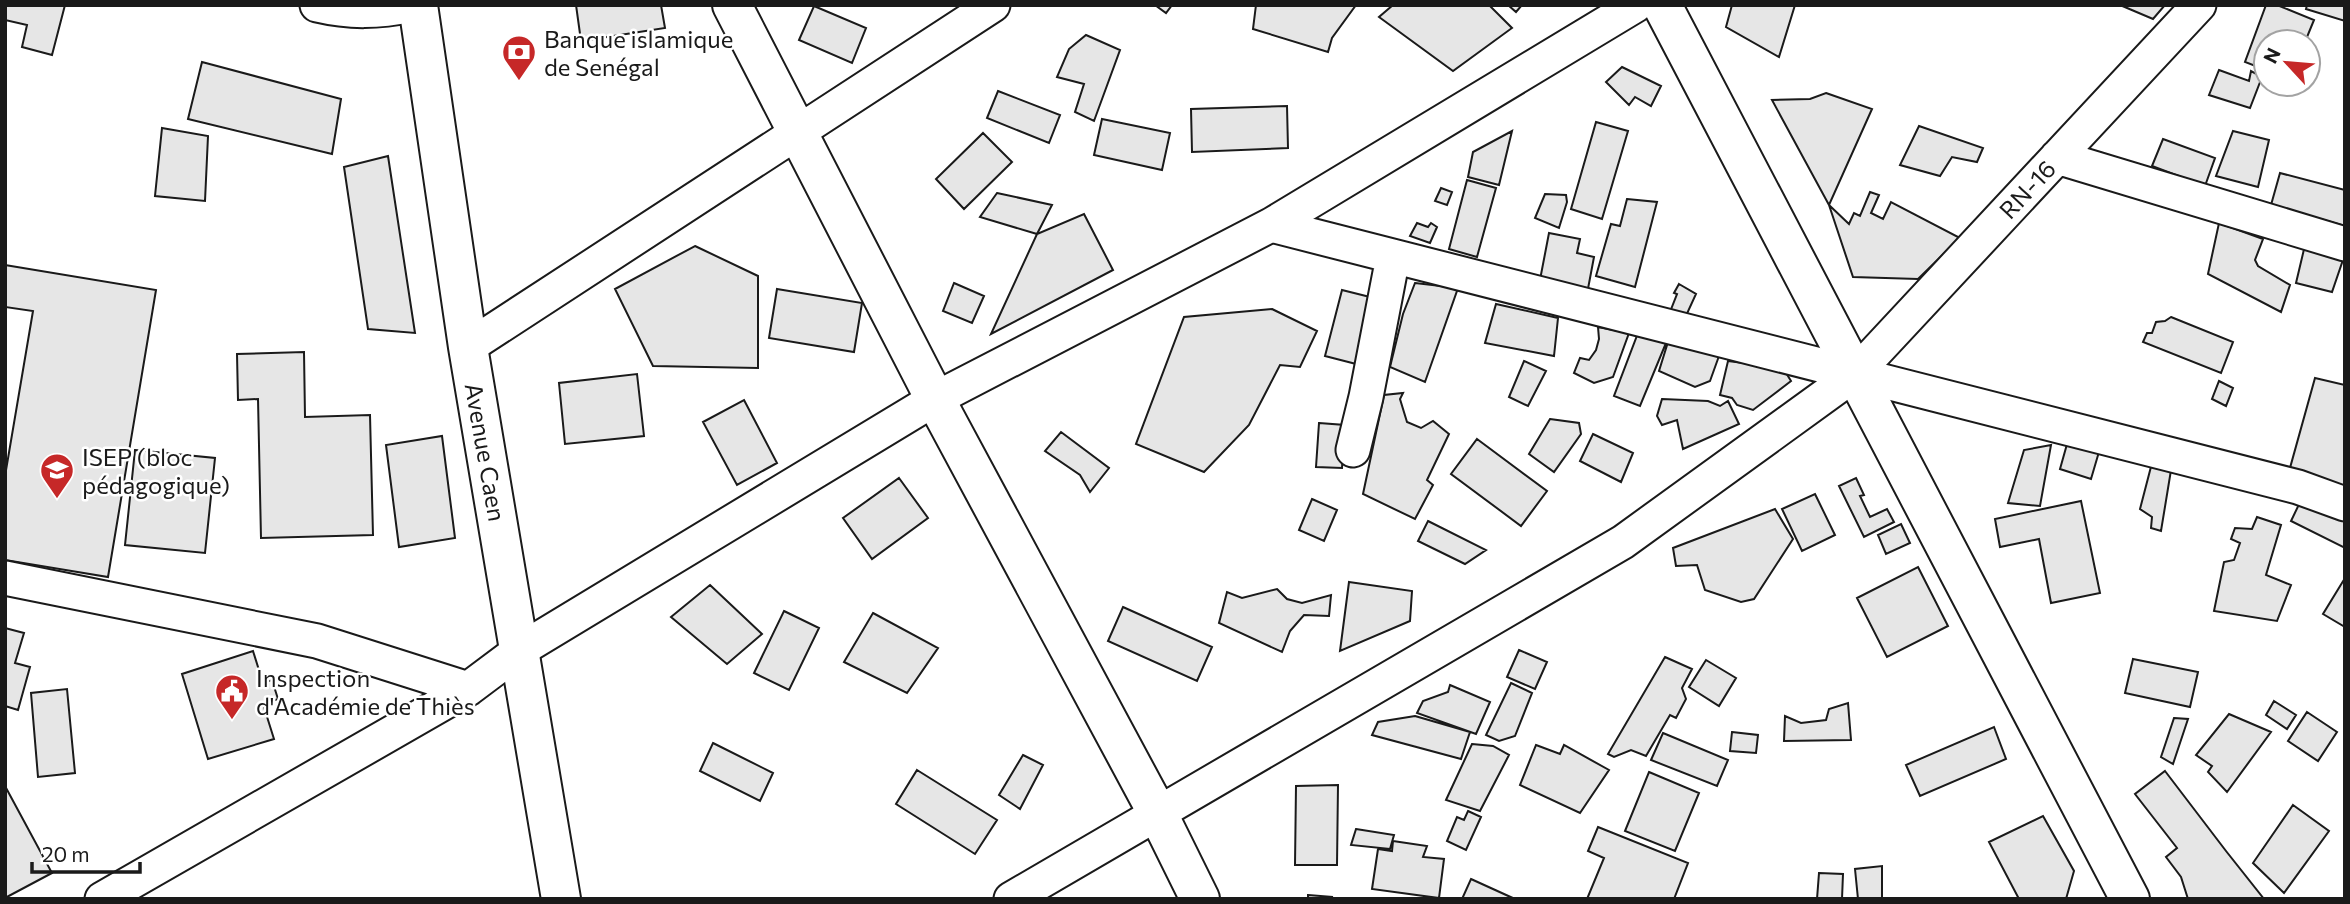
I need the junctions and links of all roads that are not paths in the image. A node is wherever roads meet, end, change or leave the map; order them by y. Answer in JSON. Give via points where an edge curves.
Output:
{"nodes":[{"id":1,"x":317,"y":5,"type":"edge"},
{"id":2,"x":415,"y":5,"type":"edge"},
{"id":3,"x":732,"y":5,"type":"edge"},
{"id":4,"x":993,"y":5,"type":"edge"},
{"id":5,"x":1636,"y":5,"type":"edge"},
{"id":6,"x":1662,"y":5,"type":"edge"},
{"id":7,"x":2199,"y":5,"type":"edge"},
{"id":8,"x":799,"y":133,"type":"junction"},
{"id":9,"x":2057,"y":157,"type":"junction"},
{"id":10,"x":1271,"y":225,"type":"junction"},
{"id":11,"x":2345,"y":244,"type":"edge"},
{"id":12,"x":1393,"y":257,"type":"junction"},
{"id":13,"x":468,"y":347,"type":"junction"},
{"id":14,"x":1855,"y":374,"type":"junction"},
{"id":15,"x":935,"y":399,"type":"junction"},
{"id":16,"x":1353,"y":450,"type":"dead end"},
{"id":17,"x":2345,"y":504,"type":"edge"},
{"id":18,"x":5,"y":578,"type":"edge"},
{"id":19,"x":520,"y":650,"type":"junction"},
{"id":20,"x":468,"y":689,"type":"junction"},
{"id":21,"x":1158,"y":814,"type":"junction"},
{"id":22,"x":102,"y":899,"type":"edge"},
{"id":23,"x":561,"y":899,"type":"edge"},
{"id":24,"x":1011,"y":899,"type":"edge"},
{"id":25,"x":1200,"y":899,"type":"edge"},
{"id":26,"x":2130,"y":899,"type":"edge"}],
"edges":[{"from":1,"to":2,"type":"street","via":[[344,11],[383,11]]},
{"from":2,"to":13,"type":"main road","name":"Avenue Caen"},
{"from":3,"to":8,"type":"main road"},
{"from":4,"to":8,"type":"street"},
{"from":5,"to":10,"type":"street"},
{"from":6,"to":14,"type":"main road"},
{"from":7,"to":9,"type":"street","name":"RN-16"},
{"from":8,"to":13,"type":"street"},
{"from":8,"to":15,"type":"main road"},
{"from":9,"to":11,"type":"street"},
{"from":9,"to":14,"type":"street","name":"RN-16"},
{"from":10,"to":12,"type":"street"},
{"from":10,"to":15,"type":"street"},
{"from":12,"to":14,"type":"street"},
{"from":12,"to":16,"type":"street"},
{"from":13,"to":19,"type":"main road","name":"Avenue Caen"},
{"from":14,"to":17,"type":"street","via":[[2298,486]]},
{"from":14,"to":21,"type":"street","name":"RN-16","via":[[1623,542]]},
{"from":14,"to":26,"type":"main road"},
{"from":15,"to":19,"type":"street"},
{"from":15,"to":21,"type":"main road"},
{"from":18,"to":20,"type":"street","via":[[317,641]]},
{"from":19,"to":20,"type":"street"},
{"from":19,"to":23,"type":"main road","name":"Avenue Caen"},
{"from":20,"to":22,"type":"street"},
{"from":21,"to":24,"type":"street","name":"RN-16"},
{"from":21,"to":25,"type":"main road"}]}
